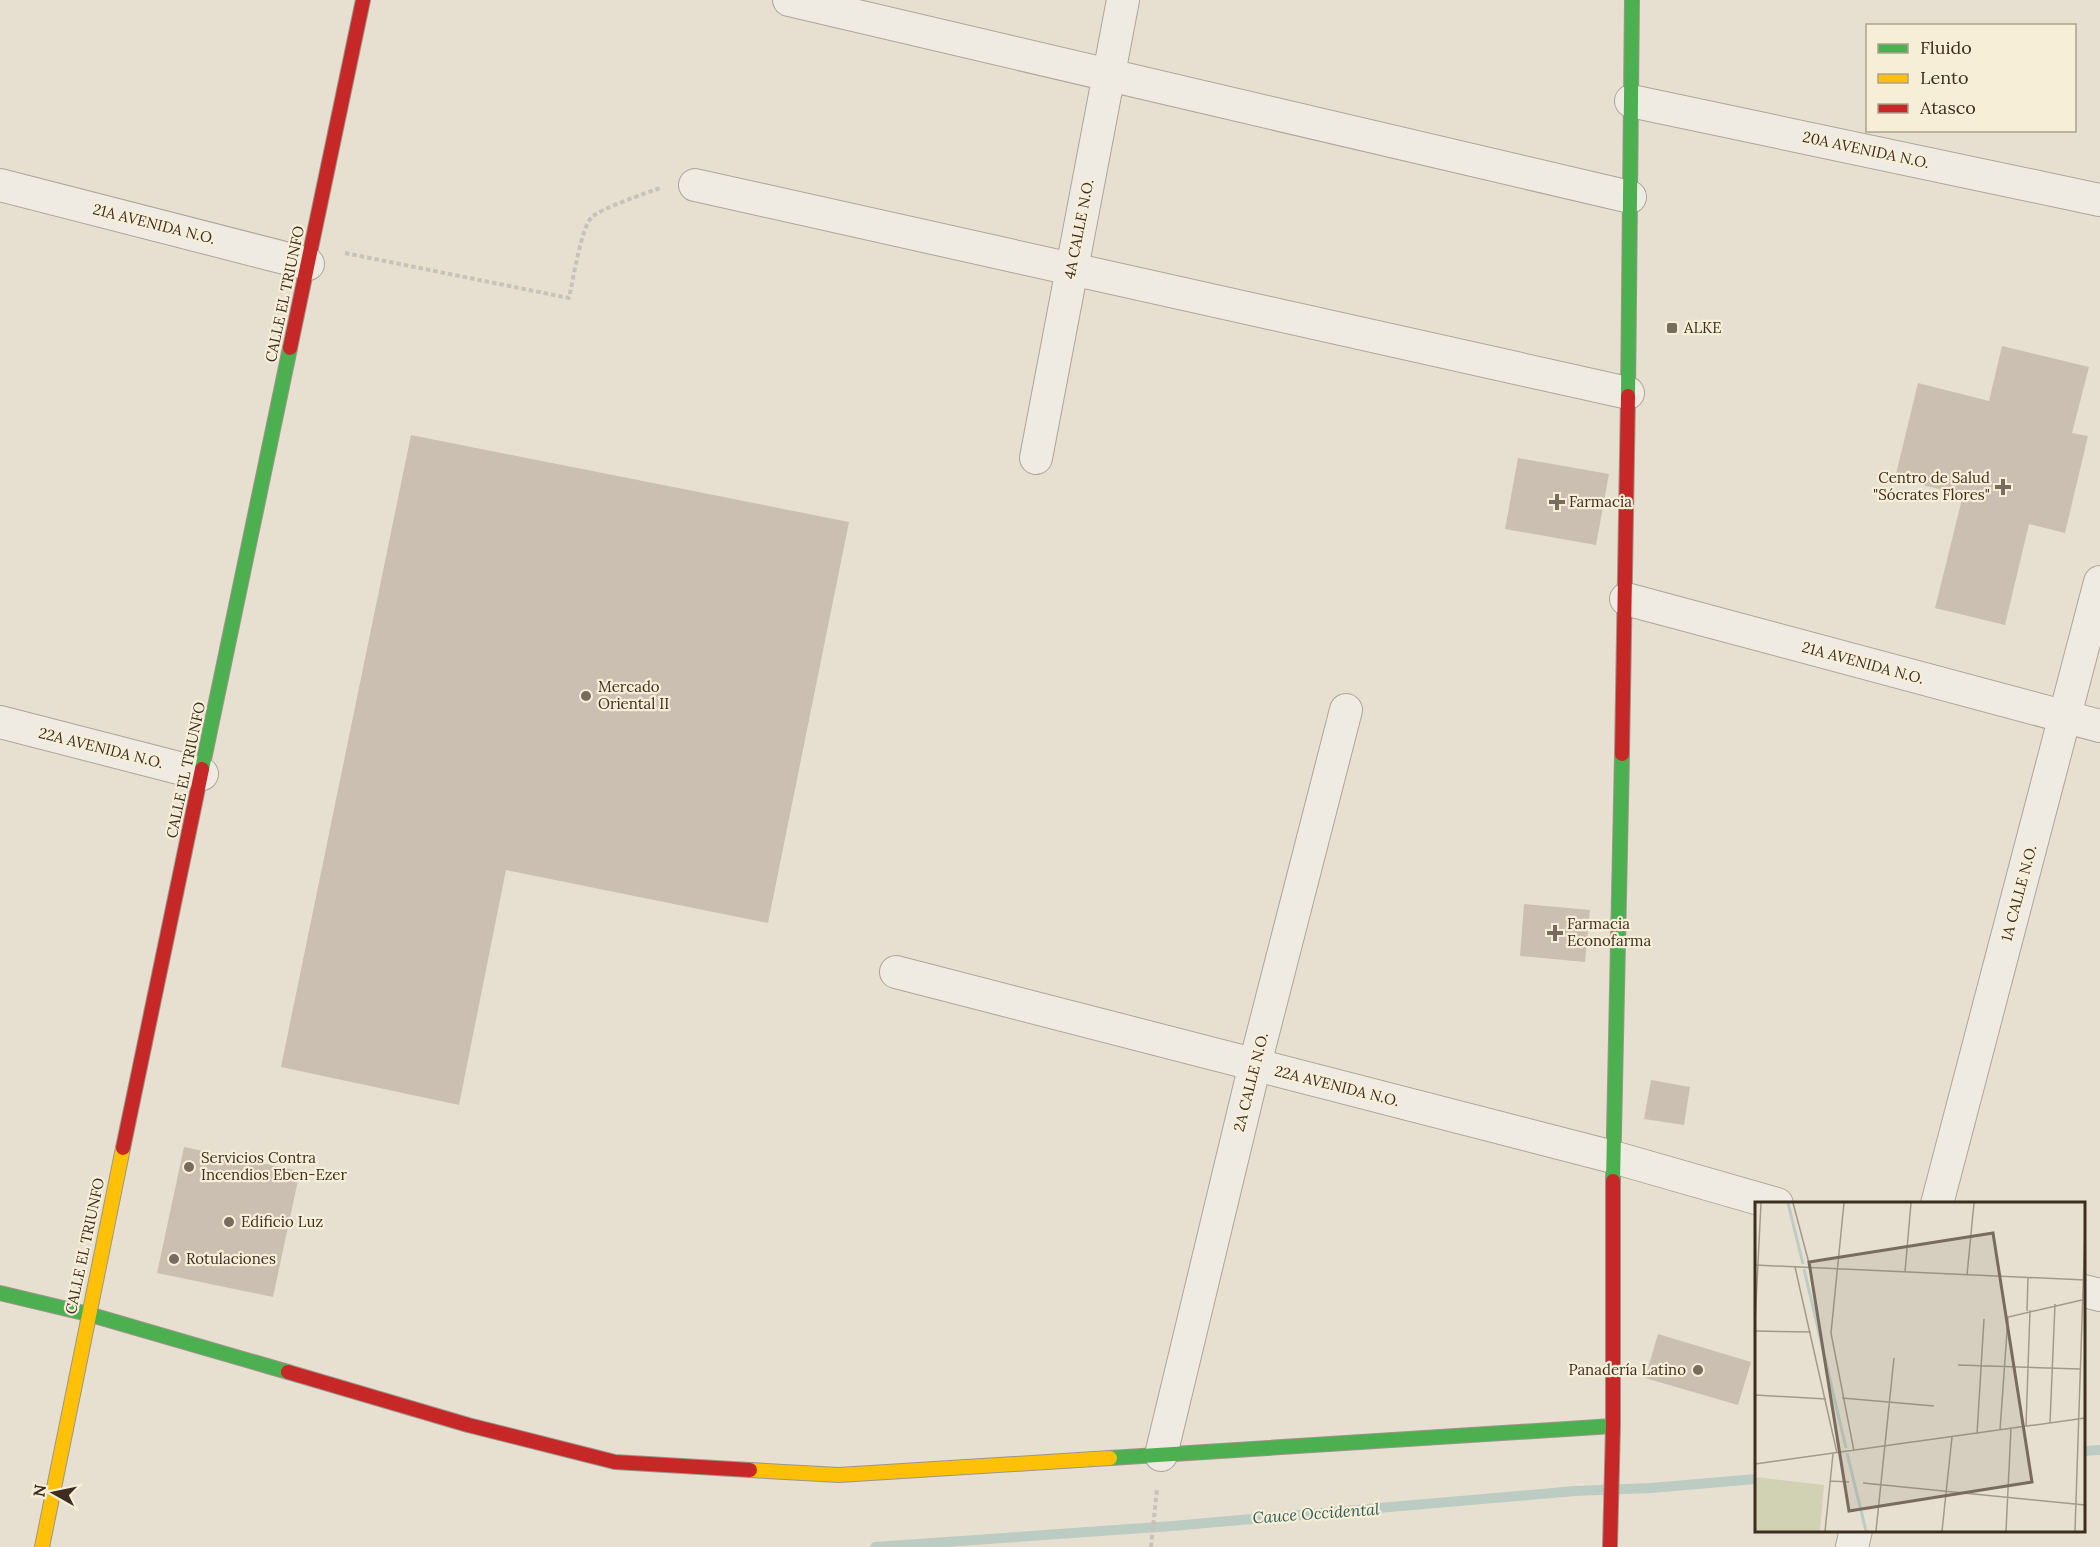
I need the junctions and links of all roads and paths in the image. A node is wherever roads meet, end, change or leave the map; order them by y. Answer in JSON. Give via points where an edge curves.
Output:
{"nodes":[{"id":1,"x":363,"y":0,"type":"edge"},
{"id":2,"x":789,"y":0,"type":"edge"},
{"id":3,"x":1123,"y":0,"type":"edge"},
{"id":4,"x":1632,"y":0,"type":"edge"},
{"id":5,"x":1109,"y":76,"type":"junction"},
{"id":6,"x":1631,"y":101,"type":"junction"},
{"id":7,"x":0,"y":185,"type":"edge"},
{"id":8,"x":695,"y":185,"type":"joint"},
{"id":9,"x":1630,"y":197,"type":"junction"},
{"id":10,"x":2100,"y":200,"type":"edge"},
{"id":11,"x":310,"y":255,"type":"junction"},
{"id":12,"x":1072,"y":270,"type":"junction"},
{"id":13,"x":1628,"y":393,"type":"junction"},
{"id":14,"x":1036,"y":458,"type":"dead end"},
{"id":15,"x":2100,"y":582,"type":"edge"},
{"id":16,"x":1626,"y":600,"type":"junction"},
{"id":17,"x":1346,"y":710,"type":"dead end"},
{"id":18,"x":2065,"y":717,"type":"junction"},
{"id":19,"x":0,"y":722,"type":"edge"},
{"id":20,"x":2100,"y":726,"type":"edge"},
{"id":21,"x":202,"y":774,"type":"junction"},
{"id":22,"x":896,"y":972,"type":"dead end"},
{"id":23,"x":1255,"y":1064,"type":"junction"},
{"id":24,"x":1613,"y":1157,"type":"junction"},
{"id":25,"x":1773,"y":1202,"type":"edge"},
{"id":26,"x":1937,"y":1202,"type":"edge"},
{"id":27,"x":2085,"y":1291,"type":"edge"},
{"id":28,"x":0,"y":1293,"type":"edge"},
{"id":29,"x":2100,"y":1295,"type":"edge"},
{"id":30,"x":88,"y":1314,"type":"junction"},
{"id":31,"x":1613,"y":1426,"type":"junction"},
{"id":32,"x":1161,"y":1455,"type":"junction"},
{"id":33,"x":1157,"y":1494,"type":"dead end"},
{"id":34,"x":1856,"y":1532,"type":"edge"},
{"id":35,"x":42,"y":1547,"type":"edge"},
{"id":36,"x":1151,"y":1547,"type":"edge"},
{"id":37,"x":1610,"y":1547,"type":"edge"},
{"id":38,"x":1852,"y":1547,"type":"edge"}],
"edges":[{"from":1,"to":11,"type":"main road","name":"CALLE EL TRIUNFO"},
{"from":2,"to":5,"type":"street"},
{"from":3,"to":5,"type":"street","name":"4A CALLE N.O."},
{"from":4,"to":6,"type":"main road"},
{"from":5,"to":9,"type":"street"},
{"from":5,"to":12,"type":"street","name":"4A CALLE N.O."},
{"from":6,"to":9,"type":"main road"},
{"from":6,"to":10,"type":"street","name":"20A AVENIDA N.O."},
{"from":7,"to":11,"type":"street","name":"21A AVENIDA N.O."},
{"from":8,"to":11,"type":"path","via":[[647,191],[592,216],[569,298]]},
{"from":8,"to":12,"type":"street"},
{"from":9,"to":13,"type":"main road"},
{"from":11,"to":21,"type":"main road","name":"CALLE EL TRIUNFO"},
{"from":12,"to":13,"type":"street"},
{"from":12,"to":14,"type":"street","name":"4A CALLE N.O."},
{"from":13,"to":16,"type":"main road"},
{"from":15,"to":18,"type":"street","name":"1A CALLE N.O."},
{"from":16,"to":18,"type":"street","name":"21A AVENIDA N.O."},
{"from":16,"to":24,"type":"main road"},
{"from":17,"to":23,"type":"street","name":"2A CALLE N.O."},
{"from":18,"to":20,"type":"street","name":"21A AVENIDA N.O."},
{"from":18,"to":26,"type":"street","name":"1A CALLE N.O."},
{"from":19,"to":21,"type":"street","name":"22A AVENIDA N.O."},
{"from":21,"to":30,"type":"main road","name":"CALLE EL TRIUNFO"},
{"from":22,"to":23,"type":"street","name":"22A AVENIDA N.O."},
{"from":23,"to":24,"type":"street","name":"22A AVENIDA N.O."},
{"from":23,"to":32,"type":"street","name":"2A CALLE N.O."},
{"from":24,"to":25,"type":"street","name":"22A AVENIDA N.O."},
{"from":24,"to":31,"type":"main road"},
{"from":27,"to":29,"type":"street"},
{"from":28,"to":30,"type":"main road"},
{"from":30,"to":32,"type":"main road","via":[[468,1425],[615,1462],[839,1475]]},
{"from":30,"to":35,"type":"main road","name":"CALLE EL TRIUNFO"},
{"from":31,"to":32,"type":"main road"},
{"from":31,"to":37,"type":"main road"},
{"from":33,"to":36,"type":"path"},
{"from":34,"to":38,"type":"street"}]}
